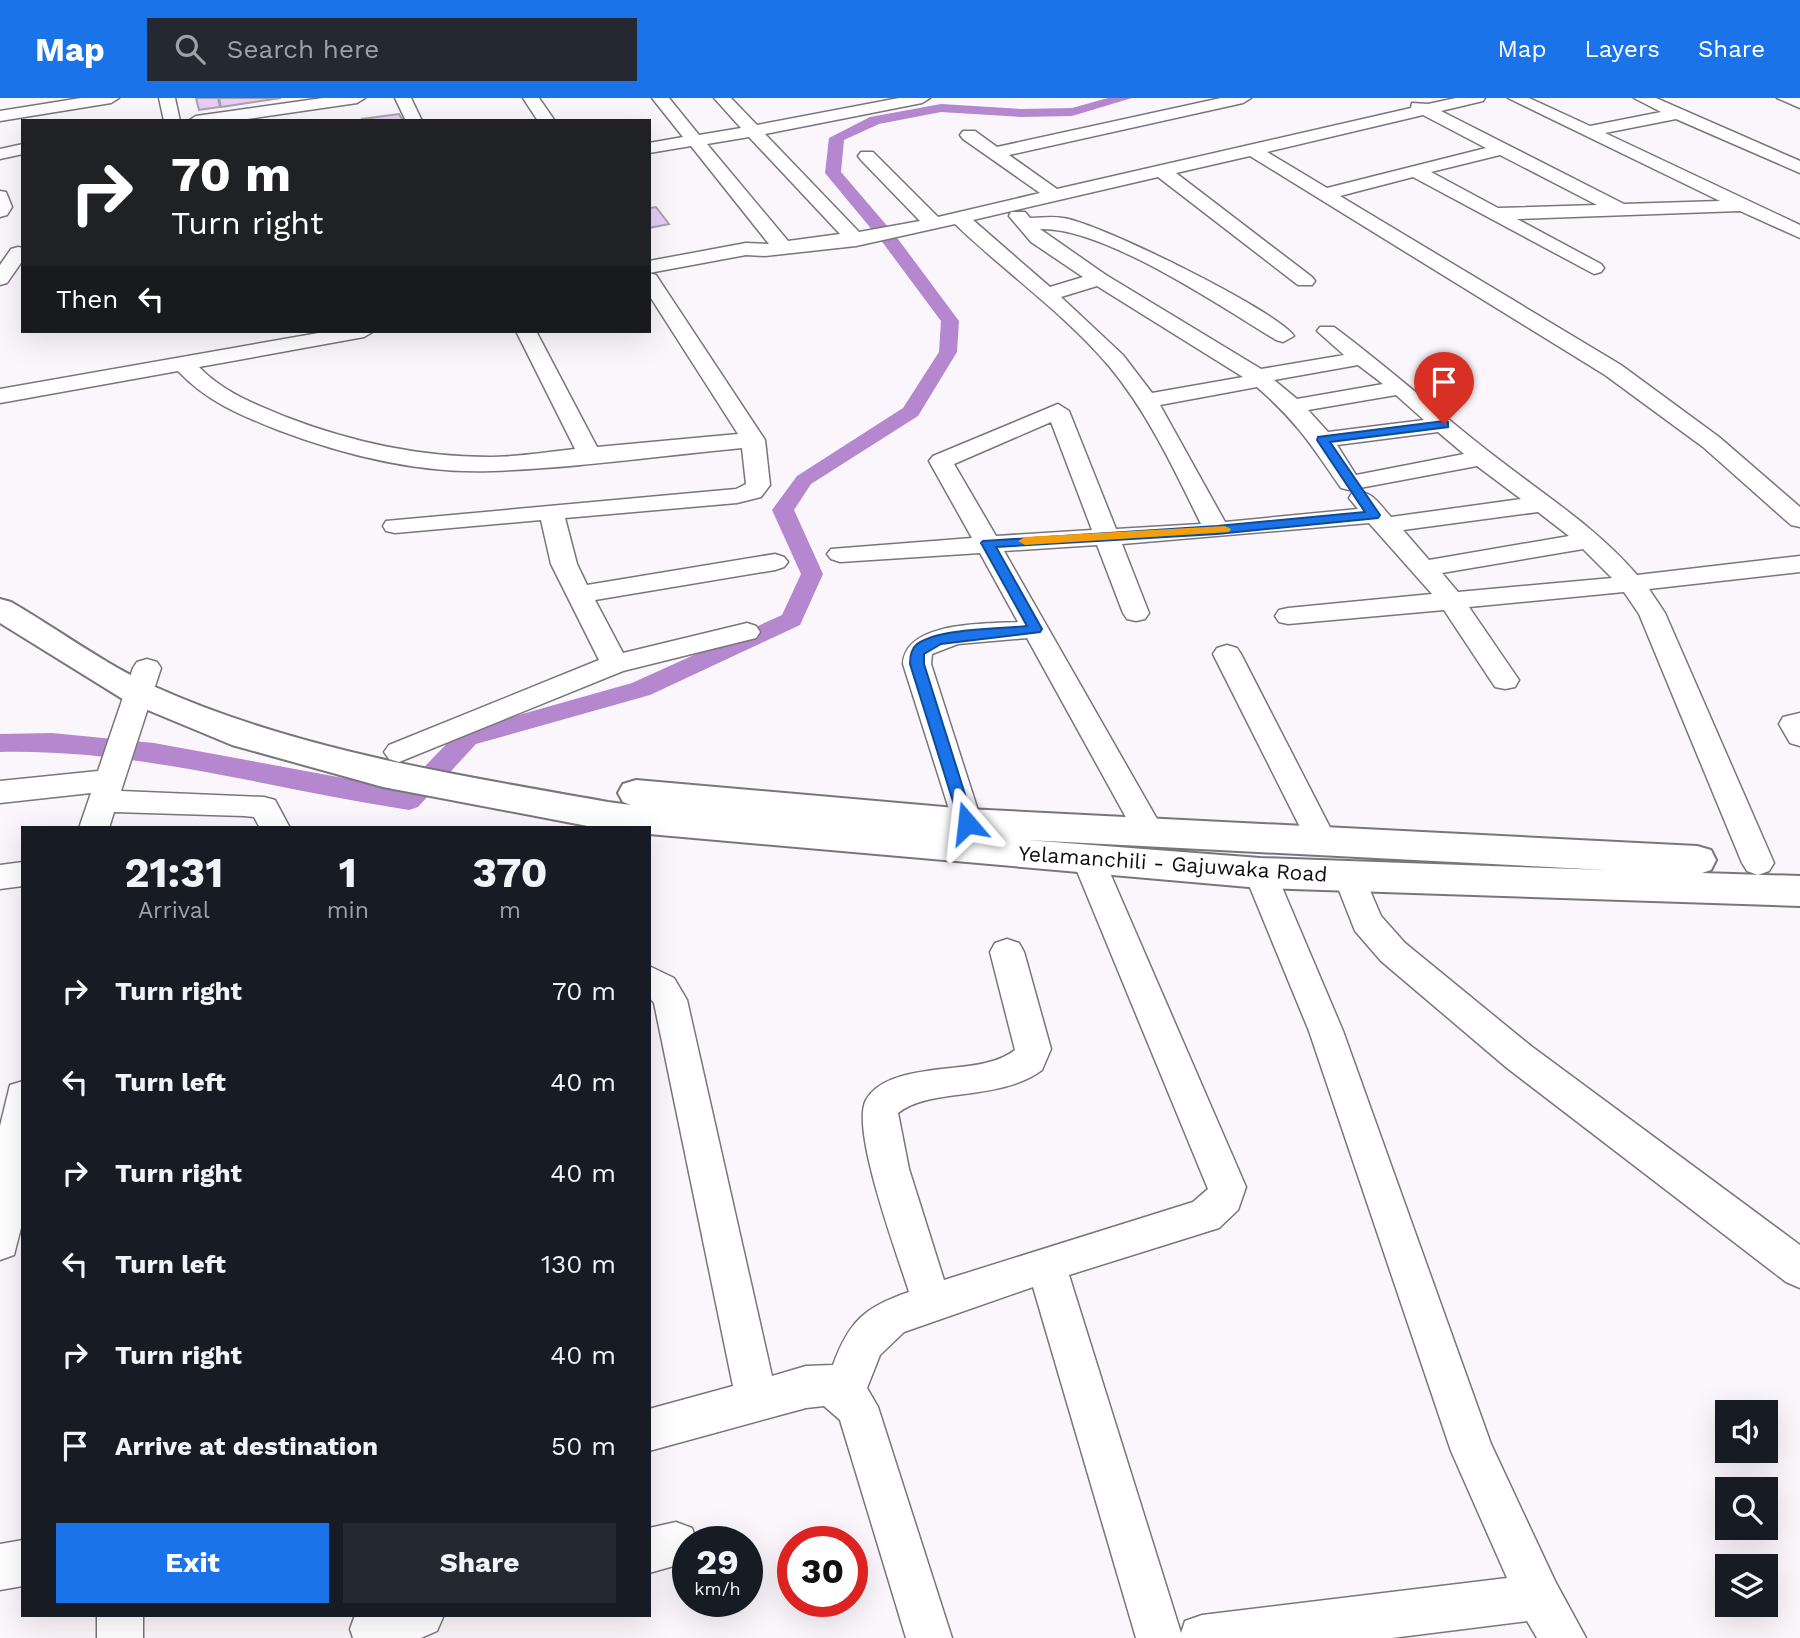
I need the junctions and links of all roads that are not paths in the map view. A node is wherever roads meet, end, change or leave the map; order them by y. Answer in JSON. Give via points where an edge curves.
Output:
{"nodes":[{"id":1,"x":111,"y":98,"type":"edge"},
{"id":2,"x":167,"y":98,"type":"edge"},
{"id":3,"x":357,"y":98,"type":"edge"},
{"id":4,"x":403,"y":98,"type":"edge"},
{"id":5,"x":531,"y":98,"type":"edge"},
{"id":6,"x":660,"y":98,"type":"edge"},
{"id":7,"x":722,"y":98,"type":"edge"},
{"id":8,"x":922,"y":98,"type":"edge"},
{"id":9,"x":1243,"y":98,"type":"edge"},
{"id":10,"x":1401,"y":98,"type":"edge"},
{"id":11,"x":1478,"y":98,"type":"edge"},
{"id":12,"x":1516,"y":98,"type":"edge"},
{"id":13,"x":1642,"y":98,"type":"edge"},
{"id":14,"x":1785,"y":98,"type":"edge"},
{"id":15,"x":1800,"y":103,"type":"edge"},
{"id":16,"x":811,"y":105,"type":"dead end"},
{"id":17,"x":1427,"y":111,"type":"junction"},
{"id":18,"x":289,"y":114,"type":"edge"},
{"id":19,"x":1677,"y":114,"type":"junction"},
{"id":20,"x":0,"y":116,"type":"edge"},
{"id":21,"x":172,"y":119,"type":"edge"},
{"id":22,"x":222,"y":119,"type":"edge"},
{"id":23,"x":413,"y":119,"type":"edge"},
{"id":24,"x":546,"y":119,"type":"edge"},
{"id":25,"x":824,"y":119,"type":"junction"},
{"id":26,"x":753,"y":132,"type":"junction"},
{"id":27,"x":1587,"y":132,"type":"junction"},
{"id":28,"x":969,"y":135,"type":"dead end"},
{"id":29,"x":693,"y":141,"type":"junction"},
{"id":30,"x":651,"y":148,"type":"edge"},
{"id":31,"x":21,"y":149,"type":"edge"},
{"id":32,"x":1502,"y":149,"type":"junction"},
{"id":33,"x":1254,"y":151,"type":"junction"},
{"id":34,"x":0,"y":153,"type":"edge"},
{"id":35,"x":994,"y":153,"type":"junction"},
{"id":36,"x":867,"y":156,"type":"dead end"},
{"id":37,"x":1800,"y":168,"type":"edge"},
{"id":38,"x":1162,"y":171,"type":"junction"},
{"id":39,"x":1415,"y":171,"type":"junction"},
{"id":40,"x":1325,"y":194,"type":"junction"},
{"id":41,"x":0,"y":196,"type":"edge"},
{"id":42,"x":1055,"y":196,"type":"junction"},
{"id":43,"x":1743,"y":206,"type":"junction"},
{"id":44,"x":1012,"y":207,"type":"junction"},
{"id":45,"x":1619,"y":209,"type":"junction"},
{"id":46,"x":0,"y":211,"type":"edge"},
{"id":47,"x":1498,"y":214,"type":"junction"},
{"id":48,"x":961,"y":219,"type":"junction"},
{"id":49,"x":934,"y":224,"type":"junction"},
{"id":50,"x":1025,"y":224,"type":"junction"},
{"id":51,"x":1800,"y":232,"type":"edge"},
{"id":52,"x":864,"y":238,"type":"junction"},
{"id":53,"x":774,"y":249,"type":"junction"},
{"id":54,"x":14,"y":254,"type":"edge"},
{"id":55,"x":651,"y":267,"type":"edge"},
{"id":56,"x":1594,"y":268,"type":"dead end"},
{"id":57,"x":0,"y":279,"type":"edge"},
{"id":58,"x":651,"y":279,"type":"edge"},
{"id":59,"x":1194,"y":281,"type":"junction"},
{"id":60,"x":1305,"y":281,"type":"dead end"},
{"id":61,"x":651,"y":282,"type":"edge"},
{"id":62,"x":1109,"y":286,"type":"junction"},
{"id":63,"x":1049,"y":295,"type":"junction"},
{"id":64,"x":1327,"y":331,"type":"dead end"},
{"id":65,"x":282,"y":333,"type":"edge"},
{"id":66,"x":338,"y":333,"type":"edge"},
{"id":67,"x":527,"y":333,"type":"edge"},
{"id":68,"x":1283,"y":336,"type":"dead end"},
{"id":69,"x":246,"y":340,"type":"edge"},
{"id":70,"x":1363,"y":358,"type":"junction"},
{"id":71,"x":184,"y":364,"type":"junction"},
{"id":72,"x":1260,"y":378,"type":"junction"},
{"id":73,"x":0,"y":381,"type":"edge"},
{"id":74,"x":1401,"y":388,"type":"junction"},
{"id":75,"x":0,"y":396,"type":"edge"},
{"id":76,"x":1146,"y":401,"type":"junction"},
{"id":77,"x":1292,"y":406,"type":"junction"},
{"id":78,"x":1444,"y":424,"type":"junction"},
{"id":79,"x":753,"y":440,"type":"junction"},
{"id":80,"x":1322,"y":440,"type":"junction"},
{"id":81,"x":589,"y":455,"type":"junction"},
{"id":82,"x":1482,"y":458,"type":"junction"},
{"id":83,"x":1349,"y":482,"type":"junction"},
{"id":84,"x":1541,"y":504,"type":"junction"},
{"id":85,"x":551,"y":512,"type":"junction"},
{"id":86,"x":1378,"y":520,"type":"junction"},
{"id":87,"x":1800,"y":520,"type":"edge"},
{"id":88,"x":395,"y":526,"type":"dead end"},
{"id":89,"x":1217,"y":530,"type":"junction"},
{"id":90,"x":1107,"y":537,"type":"junction"},
{"id":91,"x":1590,"y":540,"type":"junction"},
{"id":92,"x":987,"y":543,"type":"junction"},
{"id":93,"x":840,"y":554,"type":"dead end"},
{"id":94,"x":775,"y":562,"type":"dead end"},
{"id":95,"x":1800,"y":564,"type":"edge"},
{"id":96,"x":1421,"y":569,"type":"junction"},
{"id":97,"x":0,"y":582,"type":"edge"},
{"id":98,"x":1633,"y":583,"type":"junction"},
{"id":99,"x":580,"y":594,"type":"junction"},
{"id":100,"x":1451,"y":600,"type":"junction"},
{"id":101,"x":0,"y":609,"type":"edge"},
{"id":102,"x":1136,"y":613,"type":"dead end"},
{"id":103,"x":1288,"y":616,"type":"dead end"},
{"id":104,"x":1036,"y":629,"type":"junction"},
{"id":105,"x":747,"y":632,"type":"dead end"},
{"id":106,"x":1227,"y":654,"type":"dead end"},
{"id":107,"x":615,"y":664,"type":"junction"},
{"id":108,"x":143,"y":680,"type":"junction"},
{"id":109,"x":1505,"y":680,"type":"dead end"},
{"id":110,"x":1800,"y":723,"type":"edge"},
{"id":111,"x":1800,"y":736,"type":"edge"},
{"id":112,"x":402,"y":762,"type":"junction"},
{"id":113,"x":106,"y":791,"type":"edge"},
{"id":114,"x":0,"y":792,"type":"edge"},
{"id":115,"x":565,"y":795,"type":"junction"},
{"id":116,"x":605,"y":822,"type":"edge"},
{"id":117,"x":967,"y":823,"type":"junction"},
{"id":118,"x":274,"y":826,"type":"edge"},
{"id":119,"x":1150,"y":833,"type":"junction"},
{"id":120,"x":1322,"y":841,"type":"junction"},
{"id":121,"x":1088,"y":859,"type":"junction"},
{"id":122,"x":1758,"y":863,"type":"junction"},
{"id":123,"x":1800,"y":865,"type":"edge"},
{"id":124,"x":1260,"y":873,"type":"junction"},
{"id":125,"x":21,"y":874,"type":"edge"},
{"id":126,"x":1349,"y":875,"type":"junction"},
{"id":127,"x":0,"y":877,"type":"edge"},
{"id":128,"x":1800,"y":891,"type":"edge"},
{"id":129,"x":1007,"y":952,"type":"dead end"},
{"id":130,"x":651,"y":981,"type":"edge"},
{"id":131,"x":21,"y":1111,"type":"edge"},
{"id":132,"x":0,"y":1242,"type":"edge"},
{"id":133,"x":1046,"y":1264,"type":"junction"},
{"id":134,"x":1800,"y":1269,"type":"edge"},
{"id":135,"x":932,"y":1303,"type":"junction"},
{"id":136,"x":844,"y":1394,"type":"junction"},
{"id":137,"x":757,"y":1401,"type":"junction"},
{"id":138,"x":651,"y":1429,"type":"edge"},
{"id":139,"x":21,"y":1563,"type":"edge"},
{"id":140,"x":0,"y":1567,"type":"edge"},
{"id":141,"x":1539,"y":1597,"type":"junction"},
{"id":142,"x":120,"y":1617,"type":"edge"},
{"id":143,"x":413,"y":1617,"type":"edge"},
{"id":144,"x":373,"y":1627,"type":"edge"},
{"id":145,"x":120,"y":1638,"type":"edge"},
{"id":146,"x":929,"y":1638,"type":"edge"},
{"id":147,"x":1160,"y":1638,"type":"edge"},
{"id":148,"x":1202,"y":1638,"type":"edge"},
{"id":149,"x":1563,"y":1638,"type":"edge"}],
"edges":[{"from":1,"to":20,"type":"street"},
{"from":2,"to":21,"type":"street"},
{"from":3,"to":18,"type":"street"},
{"from":4,"to":23,"type":"street"},
{"from":5,"to":24,"type":"street"},
{"from":6,"to":29,"type":"street"},
{"from":7,"to":26,"type":"street"},
{"from":8,"to":25,"type":"street"},
{"from":9,"to":35,"type":"street"},
{"from":10,"to":17,"type":"street"},
{"from":11,"to":17,"type":"street"},
{"from":12,"to":27,"type":"street"},
{"from":13,"to":19,"type":"street"},
{"from":14,"to":15,"type":"street"},
{"from":16,"to":25,"type":"street"},
{"from":17,"to":32,"type":"street"},
{"from":17,"to":33,"type":"street"},
{"from":18,"to":22,"type":"street"},
{"from":19,"to":27,"type":"street"},
{"from":19,"to":37,"type":"street"},
{"from":25,"to":26,"type":"street"},
{"from":26,"to":29,"type":"street"},
{"from":26,"to":52,"type":"street"},
{"from":27,"to":43,"type":"street"},
{"from":28,"to":35,"type":"street"},
{"from":29,"to":30,"type":"street"},
{"from":29,"to":53,"type":"street"},
{"from":31,"to":34,"type":"street"},
{"from":32,"to":39,"type":"street"},
{"from":32,"to":45,"type":"street"},
{"from":33,"to":38,"type":"street"},
{"from":33,"to":40,"type":"street"},
{"from":35,"to":42,"type":"street"},
{"from":36,"to":49,"type":"street"},
{"from":38,"to":42,"type":"street"},
{"from":38,"to":60,"type":"street"},
{"from":39,"to":40,"type":"street"},
{"from":39,"to":47,"type":"street"},
{"from":40,"to":87,"type":"street","via":[[1613,370],[1711,442]]},
{"from":41,"to":46,"type":"street","via":[[4,207]]},
{"from":42,"to":44,"type":"street"},
{"from":43,"to":45,"type":"street"},
{"from":43,"to":51,"type":"street"},
{"from":44,"to":48,"type":"street"},
{"from":44,"to":50,"type":"street"},
{"from":45,"to":47,"type":"street"},
{"from":47,"to":56,"type":"street"},
{"from":48,"to":49,"type":"street"},
{"from":48,"to":63,"type":"street"},
{"from":49,"to":52,"type":"street"},
{"from":50,"to":59,"type":"street","via":[[1073,226]]},
{"from":50,"to":62,"type":"street","via":[[1038,238]]},
{"from":52,"to":53,"type":"street"},
{"from":53,"to":55,"type":"street","via":[[746,249]]},
{"from":53,"to":58,"type":"street"},
{"from":54,"to":57,"type":"street"},
{"from":59,"to":62,"type":"street"},
{"from":59,"to":68,"type":"street"},
{"from":61,"to":79,"type":"street"},
{"from":62,"to":63,"type":"street"},
{"from":62,"to":72,"type":"street"},
{"from":63,"to":76,"type":"street","via":[[1114,359]]},
{"from":64,"to":70,"type":"street"},
{"from":65,"to":69,"type":"street"},
{"from":66,"to":69,"type":"street"},
{"from":67,"to":81,"type":"street"},
{"from":69,"to":71,"type":"street"},
{"from":69,"to":73,"type":"street"},
{"from":70,"to":72,"type":"street"},
{"from":70,"to":74,"type":"street"},
{"from":71,"to":75,"type":"street"},
{"from":71,"to":81,"type":"street","via":[[201,382],[239,406],[315,436],[377,452],[491,464]]},
{"from":72,"to":76,"type":"street"},
{"from":72,"to":77,"type":"street"},
{"from":74,"to":77,"type":"street"},
{"from":74,"to":78,"type":"street"},
{"from":76,"to":89,"type":"street"},
{"from":77,"to":80,"type":"street"},
{"from":78,"to":80,"type":"street"},
{"from":78,"to":82,"type":"street"},
{"from":79,"to":81,"type":"street"},
{"from":79,"to":85,"type":"street","via":[[758,485],[752,492]]},
{"from":80,"to":83,"type":"street"},
{"from":82,"to":83,"type":"street"},
{"from":82,"to":84,"type":"street"},
{"from":83,"to":86,"type":"street"},
{"from":84,"to":86,"type":"street"},
{"from":84,"to":91,"type":"street"},
{"from":85,"to":88,"type":"street"},
{"from":85,"to":99,"type":"street","via":[[564,564]]},
{"from":86,"to":89,"type":"street"},
{"from":86,"to":96,"type":"street"},
{"from":89,"to":90,"type":"street"},
{"from":90,"to":92,"type":"street"},
{"from":90,"to":92,"type":"street","via":[[1058,411],[940,461]]},
{"from":90,"to":102,"type":"street"},
{"from":91,"to":96,"type":"street"},
{"from":91,"to":98,"type":"street"},
{"from":92,"to":93,"type":"street"},
{"from":92,"to":104,"type":"street"},
{"from":94,"to":99,"type":"street"},
{"from":95,"to":98,"type":"street"},
{"from":96,"to":100,"type":"street"},
{"from":97,"to":108,"type":"main road","name":"Yelamanchili - Gajuwaka Road"},
{"from":98,"to":100,"type":"street"},
{"from":98,"to":122,"type":"street","via":[[1667,643]]},
{"from":99,"to":107,"type":"street"},
{"from":100,"to":103,"type":"street"},
{"from":100,"to":109,"type":"street"},
{"from":101,"to":108,"type":"main road","name":"Yelamanchili - Gajuwaka Road"},
{"from":104,"to":117,"type":"street","via":[[938,640],[917,654]]},
{"from":104,"to":119,"type":"street"},
{"from":105,"to":107,"type":"street"},
{"from":106,"to":120,"type":"street"},
{"from":107,"to":112,"type":"street"},
{"from":108,"to":112,"type":"main road","name":"Yelamanchili - Gajuwaka Road","via":[[244,736]]},
{"from":108,"to":113,"type":"street"},
{"from":110,"to":111,"type":"street","via":[[1793,724]]},
{"from":112,"to":115,"type":"main road","name":"Yelamanchili - Gajuwaka Road"},
{"from":113,"to":114,"type":"street"},
{"from":113,"to":118,"type":"street","via":[[264,808]]},
{"from":115,"to":116,"type":"main road","name":"Yelamanchili - Gajuwaka Road"},
{"from":115,"to":117,"type":"main road","name":"Yelamanchili - Gajuwaka Road","via":[[609,790]]},
{"from":116,"to":121,"type":"main road","name":"Yelamanchili - Gajuwaka Road"},
{"from":117,"to":119,"type":"main road","name":"Yelamanchili - Gajuwaka Road"},
{"from":119,"to":120,"type":"main road","name":"Yelamanchili - Gajuwaka Road"},
{"from":120,"to":122,"type":"main road","name":"Yelamanchili - Gajuwaka Road"},
{"from":121,"to":124,"type":"main road","name":"Yelamanchili - Gajuwaka Road"},
{"from":121,"to":133,"type":"street","via":[[1227,1187],[1224,1198],[1205,1216]]},
{"from":122,"to":123,"type":"main road","name":"Yelamanchili - Gajuwaka Road"},
{"from":124,"to":126,"type":"main road","name":"Yelamanchili - Gajuwaka Road"},
{"from":124,"to":141,"type":"street","via":[[1326,1031],[1472,1451]]},
{"from":125,"to":127,"type":"street"},
{"from":126,"to":128,"type":"main road","name":"Yelamanchili - Gajuwaka Road"},
{"from":126,"to":134,"type":"street","via":[[1367,922],[1393,952],[1519,1057]]},
{"from":129,"to":135,"type":"street","via":[[1033,1049],[1030,1059],[1009,1072],[909,1090],[879,1109],[885,1150]]},
{"from":130,"to":137,"type":"street","via":[[670,1000]]},
{"from":131,"to":132,"type":"street"},
{"from":133,"to":135,"type":"street"},
{"from":133,"to":147,"type":"street"},
{"from":135,"to":136,"type":"street","via":[[874,1327],[855,1358]]},
{"from":136,"to":137,"type":"street","via":[[831,1385],[806,1387]]},
{"from":136,"to":146,"type":"street","via":[[857,1407],[867,1434]]},
{"from":137,"to":138,"type":"street"},
{"from":139,"to":140,"type":"street"},
{"from":141,"to":148,"type":"street"},
{"from":141,"to":149,"type":"street"},
{"from":142,"to":145,"type":"street"},
{"from":143,"to":144,"type":"street"}]}
